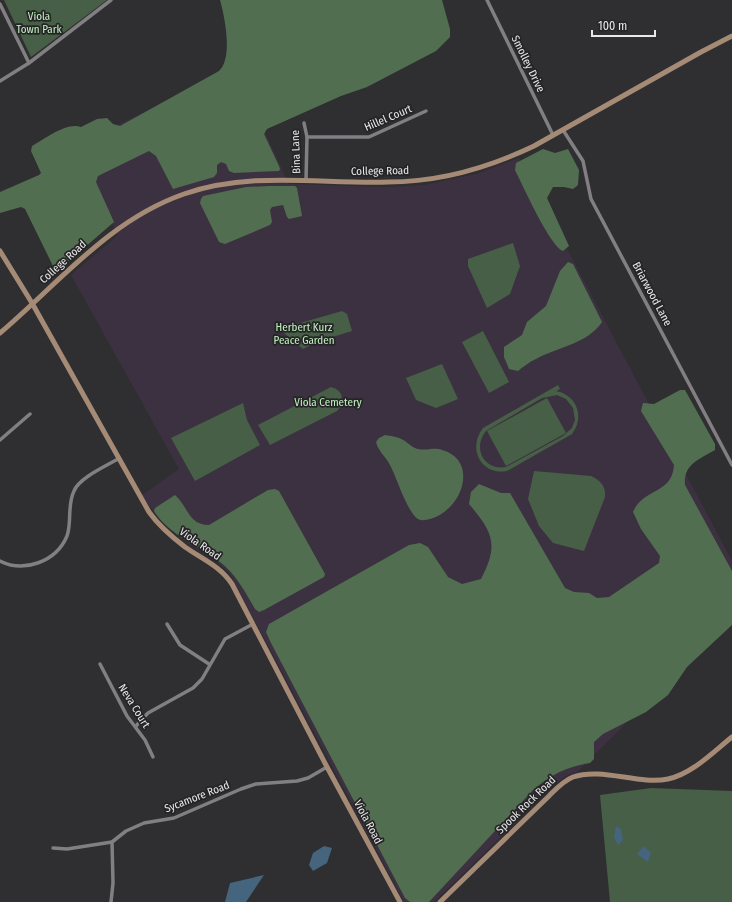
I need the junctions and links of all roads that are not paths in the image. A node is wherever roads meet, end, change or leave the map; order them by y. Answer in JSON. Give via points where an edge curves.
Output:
{"nodes":[{"id":1,"x":111,"y":0,"type":"edge"},
{"id":2,"x":487,"y":0,"type":"edge"},
{"id":3,"x":0,"y":4,"type":"edge"},
{"id":4,"x":732,"y":36,"type":"edge"},
{"id":5,"x":29,"y":63,"type":"junction"},
{"id":6,"x":0,"y":81,"type":"edge"},
{"id":7,"x":426,"y":111,"type":"dead end"},
{"id":8,"x":304,"y":123,"type":"dead end"},
{"id":9,"x":563,"y":130,"type":"junction"},
{"id":10,"x":553,"y":135,"type":"junction"},
{"id":11,"x":307,"y":137,"type":"junction"},
{"id":12,"x":306,"y":180,"type":"junction"},
{"id":13,"x":0,"y":251,"type":"edge"},
{"id":14,"x":32,"y":303,"type":"junction"},
{"id":15,"x":0,"y":333,"type":"edge"},
{"id":16,"x":30,"y":414,"type":"dead end"},
{"id":17,"x":0,"y":440,"type":"edge"},
{"id":18,"x":118,"y":459,"type":"junction"},
{"id":19,"x":732,"y":465,"type":"edge"},
{"id":20,"x":0,"y":560,"type":"edge"},
{"id":21,"x":167,"y":624,"type":"dead end"},
{"id":22,"x":253,"y":624,"type":"junction"},
{"id":23,"x":100,"y":664,"type":"dead end"},
{"id":24,"x":209,"y":664,"type":"junction"},
{"id":25,"x":136,"y":726,"type":"junction"},
{"id":26,"x":732,"y":737,"type":"edge"},
{"id":27,"x":153,"y":757,"type":"dead end"},
{"id":28,"x":326,"y":767,"type":"junction"},
{"id":29,"x":112,"y":842,"type":"junction"},
{"id":30,"x":52,"y":848,"type":"dead end"},
{"id":31,"x":111,"y":902,"type":"edge"},
{"id":32,"x":400,"y":902,"type":"edge"},
{"id":33,"x":440,"y":902,"type":"edge"}],
"edges":[{"from":1,"to":5,"type":"street"},
{"from":2,"to":10,"type":"street","name":"Smolley Drive"},
{"from":3,"to":5,"type":"street"},
{"from":4,"to":9,"type":"street","name":"College Road"},
{"from":5,"to":6,"type":"street"},
{"from":7,"to":11,"type":"street","name":"Hillel Court","via":[[369,137]]},
{"from":8,"to":11,"type":"street","name":"Bina Lane"},
{"from":9,"to":10,"type":"street","name":"College Road"},
{"from":9,"to":19,"type":"street","name":"Briarwood Lane","via":[[583,161],[591,199]]},
{"from":10,"to":12,"type":"street","name":"College Road","via":[[498,162],[436,178],[388,182]]},
{"from":11,"to":12,"type":"street","name":"Bina Lane"},
{"from":12,"to":14,"type":"street","name":"College Road","via":[[237,181],[202,188],[163,203],[105,238]]},
{"from":13,"to":14,"type":"street","name":"Viola Road"},
{"from":14,"to":15,"type":"street","name":"College Road"},
{"from":14,"to":18,"type":"street","name":"Viola Road"},
{"from":16,"to":17,"type":"street"},
{"from":18,"to":20,"type":"street","via":[[80,483],[74,490],[67,536],[52,555],[34,565],[22,566]]},
{"from":18,"to":22,"type":"street","name":"Viola Road","via":[[154,520],[221,571],[232,584]]},
{"from":21,"to":24,"type":"street","via":[[180,645]]},
{"from":22,"to":24,"type":"street","via":[[225,639]]},
{"from":22,"to":28,"type":"street","name":"Viola Road"},
{"from":23,"to":25,"type":"street","name":"Neva Court","via":[[127,716]]},
{"from":24,"to":25,"type":"street","via":[[202,680],[193,688],[148,714]]},
{"from":25,"to":27,"type":"street","name":"Neva Court"},
{"from":26,"to":33,"type":"street","name":"Spook Rock Road","via":[[694,767],[668,779],[647,780],[590,775],[568,780]]},
{"from":28,"to":29,"type":"street","name":"Sycamore Road","via":[[308,778],[256,784],[174,818],[144,823],[126,831]]},
{"from":28,"to":32,"type":"street","name":"Viola Road"},
{"from":29,"to":30,"type":"street","name":"Sycamore Road","via":[[67,849]]},
{"from":29,"to":31,"type":"street"}]}
